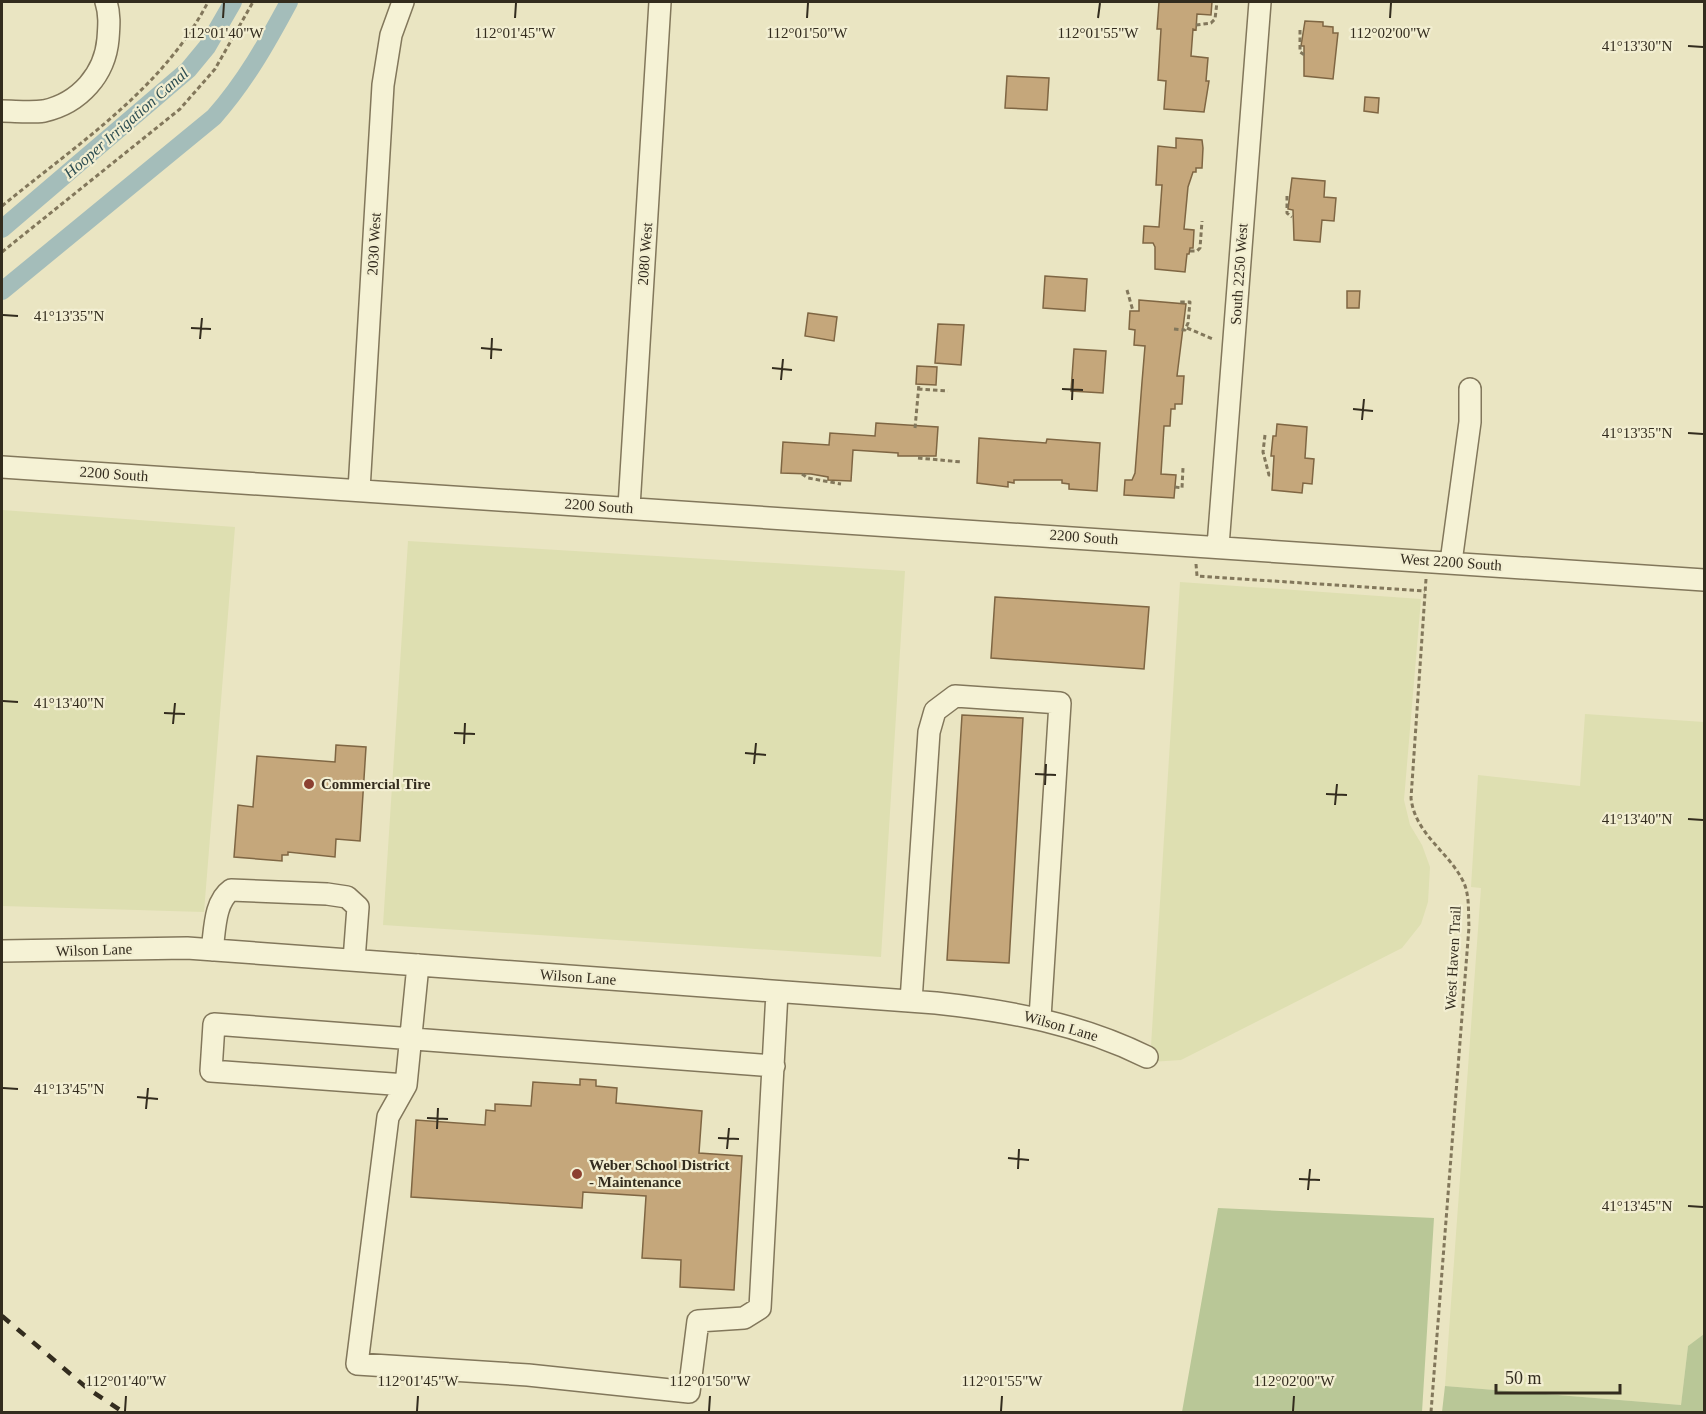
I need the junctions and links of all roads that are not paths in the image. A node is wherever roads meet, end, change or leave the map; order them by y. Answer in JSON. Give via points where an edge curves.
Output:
{"nodes":[{"id":1,"x":106,"y":2,"type":"edge"},
{"id":2,"x":403,"y":2,"type":"edge"},
{"id":3,"x":660,"y":2,"type":"edge"},
{"id":4,"x":1260,"y":2,"type":"edge"},
{"id":5,"x":2,"y":111,"type":"edge"},
{"id":6,"x":1470,"y":390,"type":"dead end"},
{"id":7,"x":2,"y":466,"type":"edge"},
{"id":8,"x":359,"y":490,"type":"junction"},
{"id":9,"x":629,"y":507,"type":"junction"},
{"id":10,"x":1218,"y":546,"type":"junction"},
{"id":11,"x":1197,"y":550,"type":"joint"},
{"id":12,"x":1451,"y":562,"type":"junction"},
{"id":13,"x":1704,"y":580,"type":"edge"},
{"id":14,"x":213,"y":950,"type":"junction"},
{"id":15,"x":2,"y":951,"type":"edge"},
{"id":16,"x":354,"y":960,"type":"junction"},
{"id":17,"x":418,"y":965,"type":"junction"},
{"id":18,"x":777,"y":992,"type":"junction"},
{"id":19,"x":911,"y":1001,"type":"junction"},
{"id":20,"x":1040,"y":1018,"type":"junction"},
{"id":21,"x":411,"y":1038,"type":"junction"},
{"id":22,"x":1147,"y":1057,"type":"dead end"},
{"id":23,"x":774,"y":1066,"type":"junction"},
{"id":24,"x":406,"y":1085,"type":"junction"}],
"edges":[{"from":1,"to":5,"type":"street","via":[[106,54],[97,77],[57,106],[33,112]]},
{"from":2,"to":8,"type":"street","name":"2030 West","via":[[391,35],[383,85]]},
{"from":3,"to":9,"type":"street","name":"2080 West"},
{"from":4,"to":10,"type":"street","name":"South 2250 West"},
{"from":6,"to":12,"type":"street","via":[[1470,422]]},
{"from":7,"to":8,"type":"street","name":"2200 South"},
{"from":8,"to":9,"type":"street","name":"2200 South"},
{"from":9,"to":11,"type":"street","name":"2200 South"},
{"from":10,"to":11,"type":"street","name":"West 2200 South"},
{"from":10,"to":12,"type":"street","name":"West 2200 South"},
{"from":12,"to":13,"type":"street","name":"West 2200 South"},
{"from":14,"to":15,"type":"street","name":"Wilson Lane"},
{"from":14,"to":16,"type":"street","name":"Wilson Lane"},
{"from":14,"to":16,"type":"street","via":[[218,908],[231,890],[327,894],[347,897],[358,907]]},
{"from":16,"to":17,"type":"street","name":"Wilson Lane"},
{"from":17,"to":18,"type":"street","name":"Wilson Lane"},
{"from":17,"to":21,"type":"street"},
{"from":18,"to":19,"type":"street","name":"Wilson Lane"},
{"from":18,"to":23,"type":"street"},
{"from":19,"to":20,"type":"street","name":"Wilson Lane","via":[[1004,1010]]},
{"from":19,"to":20,"type":"street","via":[[929,732],[935,711],[954,696],[1060,703]]},
{"from":20,"to":22,"type":"street","name":"Wilson Lane","via":[[1122,1044]]},
{"from":21,"to":23,"type":"street"},
{"from":21,"to":24,"type":"street"},
{"from":21,"to":24,"type":"street","via":[[214,1023],[211,1071]]},
{"from":23,"to":24,"type":"street","via":[[760,1308],[744,1318],[698,1321],[689,1392],[528,1375],[357,1364],[388,1117]]}]}
